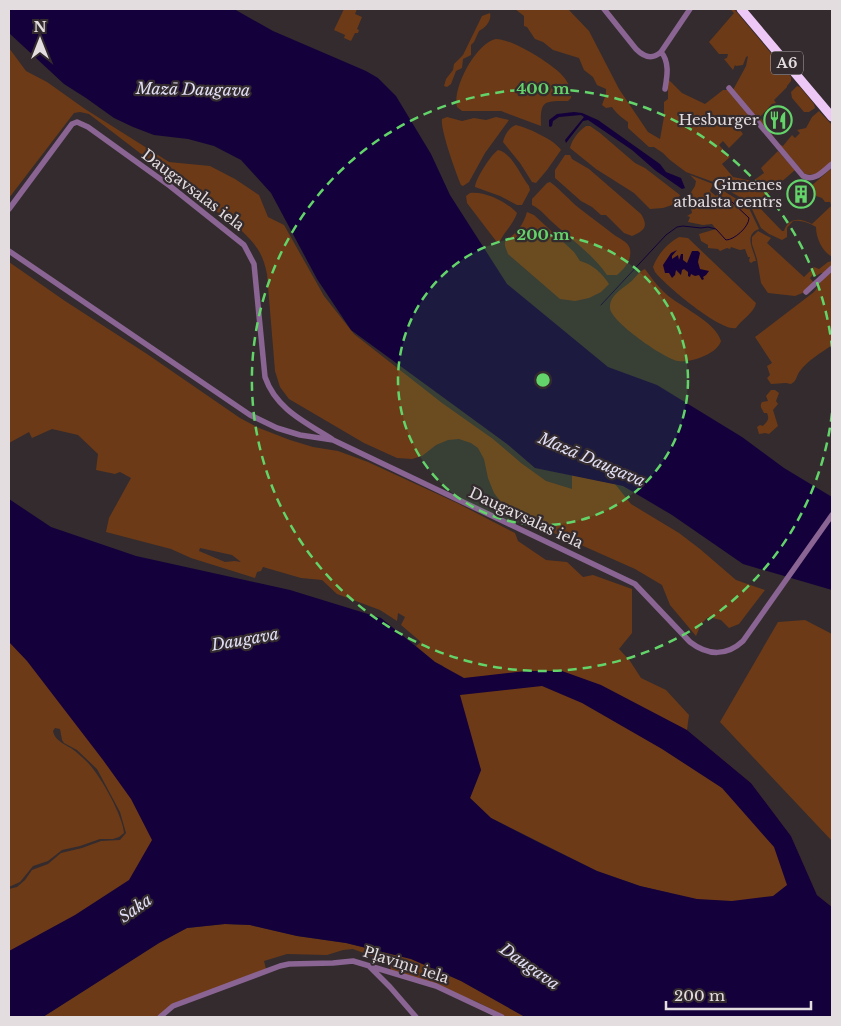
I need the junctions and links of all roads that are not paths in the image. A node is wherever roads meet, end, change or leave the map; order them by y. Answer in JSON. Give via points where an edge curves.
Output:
{"nodes":[{"id":1,"x":604,"y":9,"type":"edge"},
{"id":2,"x":690,"y":9,"type":"edge"},
{"id":3,"x":741,"y":9,"type":"edge"},
{"id":4,"x":661,"y":52,"type":"junction"},
{"id":5,"x":729,"y":88,"type":"dead end"},
{"id":6,"x":664,"y":89,"type":"dead end"},
{"id":7,"x":832,"y":117,"type":"edge"},
{"id":8,"x":832,"y":164,"type":"edge"},
{"id":9,"x":9,"y":209,"type":"edge"},
{"id":10,"x":9,"y":251,"type":"edge"},
{"id":11,"x":832,"y":268,"type":"edge"},
{"id":12,"x":806,"y":292,"type":"dead end"},
{"id":13,"x":333,"y":440,"type":"junction"},
{"id":14,"x":832,"y":514,"type":"edge"},
{"id":15,"x":369,"y":966,"type":"junction"},
{"id":16,"x":160,"y":1017,"type":"edge"},
{"id":17,"x":416,"y":1017,"type":"edge"},
{"id":18,"x":502,"y":1017,"type":"edge"}],
"edges":[{"from":1,"to":4,"type":"street","via":[[641,54],[654,57]]},
{"from":2,"to":4,"type":"street"},
{"from":3,"to":7,"type":"highway","number":"A6"},
{"from":4,"to":6,"type":"street","via":[[666,58]]},
{"from":5,"to":8,"type":"street","via":[[803,176],[816,177]]},
{"from":9,"to":13,"type":"street","name":"Daugavsalas iela","via":[[72,124],[77,122],[88,127],[244,245],[254,264],[265,377],[269,387],[280,404]]},
{"from":10,"to":13,"type":"street","name":"Daugavsalas iela","via":[[250,415],[300,435]]},
{"from":11,"to":12,"type":"street"},
{"from":13,"to":14,"type":"street","name":"Daugavsalas iela","via":[[635,584],[690,642],[714,652],[731,650],[742,641]]},
{"from":15,"to":16,"type":"street","name":"Pļaviņu iela","via":[[353,961],[289,964],[173,1006]]},
{"from":15,"to":17,"type":"street"},
{"from":15,"to":18,"type":"street","name":"Pļaviņu iela","via":[[436,986]]}]}
